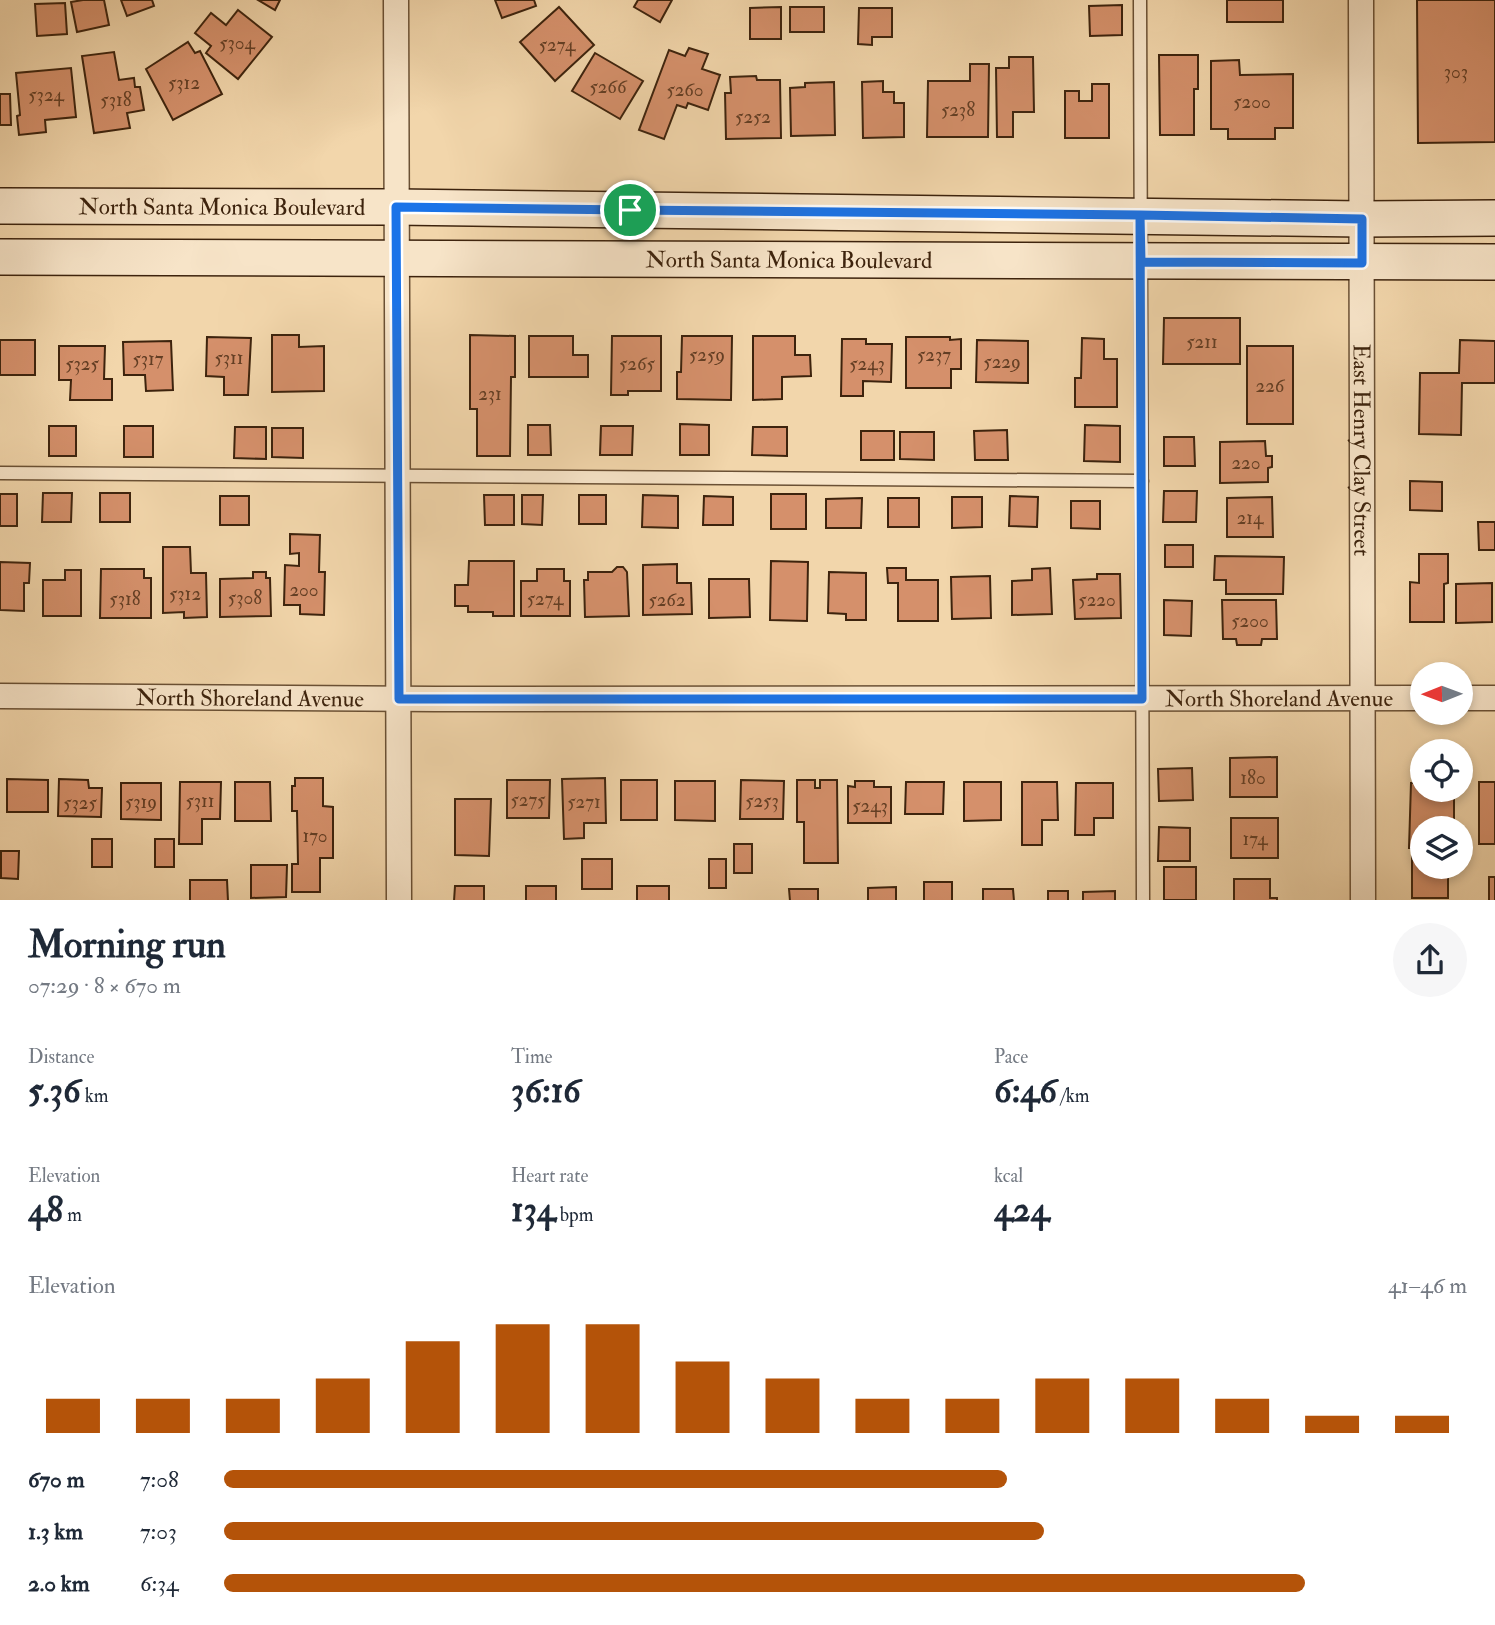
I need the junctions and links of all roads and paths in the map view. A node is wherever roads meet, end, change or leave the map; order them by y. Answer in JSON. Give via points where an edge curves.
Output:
{"nodes":[{"id":1,"x":396,"y":0,"type":"edge"},
{"id":2,"x":1140,"y":0,"type":"edge"},
{"id":3,"x":1361,"y":0,"type":"edge"},
{"id":4,"x":0,"y":206,"type":"edge"},
{"id":5,"x":396,"y":207,"type":"junction"},
{"id":6,"x":1140,"y":215,"type":"junction"},
{"id":7,"x":1495,"y":218,"type":"edge"},
{"id":8,"x":1362,"y":219,"type":"junction"},
{"id":9,"x":0,"y":257,"type":"edge"},
{"id":10,"x":397,"y":259,"type":"junction"},
{"id":11,"x":1141,"y":262,"type":"junction"},
{"id":12,"x":1495,"y":262,"type":"edge"},
{"id":13,"x":1362,"y":263,"type":"junction"},
{"id":14,"x":0,"y":473,"type":"edge"},
{"id":15,"x":397,"y":474,"type":"junction"},
{"id":16,"x":1142,"y":481,"type":"junction"},
{"id":17,"x":0,"y":696,"type":"edge"},
{"id":18,"x":1362,"y":698,"type":"junction"},
{"id":19,"x":1410,"y":698,"type":"edge"},
{"id":20,"x":1474,"y":698,"type":"edge"},
{"id":21,"x":1495,"y":698,"type":"edge"},
{"id":22,"x":399,"y":699,"type":"junction"},
{"id":23,"x":1142,"y":699,"type":"junction"},
{"id":24,"x":399,"y":900,"type":"edge"},
{"id":25,"x":1143,"y":900,"type":"edge"},
{"id":26,"x":1363,"y":900,"type":"edge"}],
"edges":[{"from":1,"to":5,"type":"street"},
{"from":2,"to":6,"type":"lane"},
{"from":3,"to":8,"type":"street","name":"East Henry Clay Street"},
{"from":4,"to":5,"type":"street","name":"North Santa Monica Boulevard"},
{"from":5,"to":6,"type":"street","name":"North Santa Monica Boulevard"},
{"from":5,"to":10,"type":"street"},
{"from":6,"to":8,"type":"street","name":"North Santa Monica Boulevard"},
{"from":6,"to":11,"type":"lane"},
{"from":7,"to":8,"type":"street","name":"North Santa Monica Boulevard"},
{"from":8,"to":13,"type":"street","name":"East Henry Clay Street"},
{"from":9,"to":10,"type":"street","name":"North Santa Monica Boulevard"},
{"from":10,"to":11,"type":"street","name":"North Santa Monica Boulevard"},
{"from":10,"to":15,"type":"street"},
{"from":11,"to":13,"type":"street","name":"North Santa Monica Boulevard"},
{"from":11,"to":16,"type":"lane"},
{"from":12,"to":13,"type":"street","name":"North Santa Monica Boulevard"},
{"from":13,"to":18,"type":"street","name":"East Henry Clay Street"},
{"from":14,"to":15,"type":"lane"},
{"from":15,"to":16,"type":"lane"},
{"from":15,"to":22,"type":"street"},
{"from":16,"to":23,"type":"lane"},
{"from":17,"to":22,"type":"street","name":"North Shoreland Avenue"},
{"from":18,"to":19,"type":"street","name":"North Shoreland Avenue"},
{"from":18,"to":23,"type":"street","name":"North Shoreland Avenue"},
{"from":18,"to":26,"type":"street","name":"East Henry Clay Street"},
{"from":20,"to":21,"type":"street"},
{"from":22,"to":23,"type":"street","name":"North Shoreland Avenue"},
{"from":22,"to":24,"type":"street"},
{"from":23,"to":25,"type":"lane"}]}
